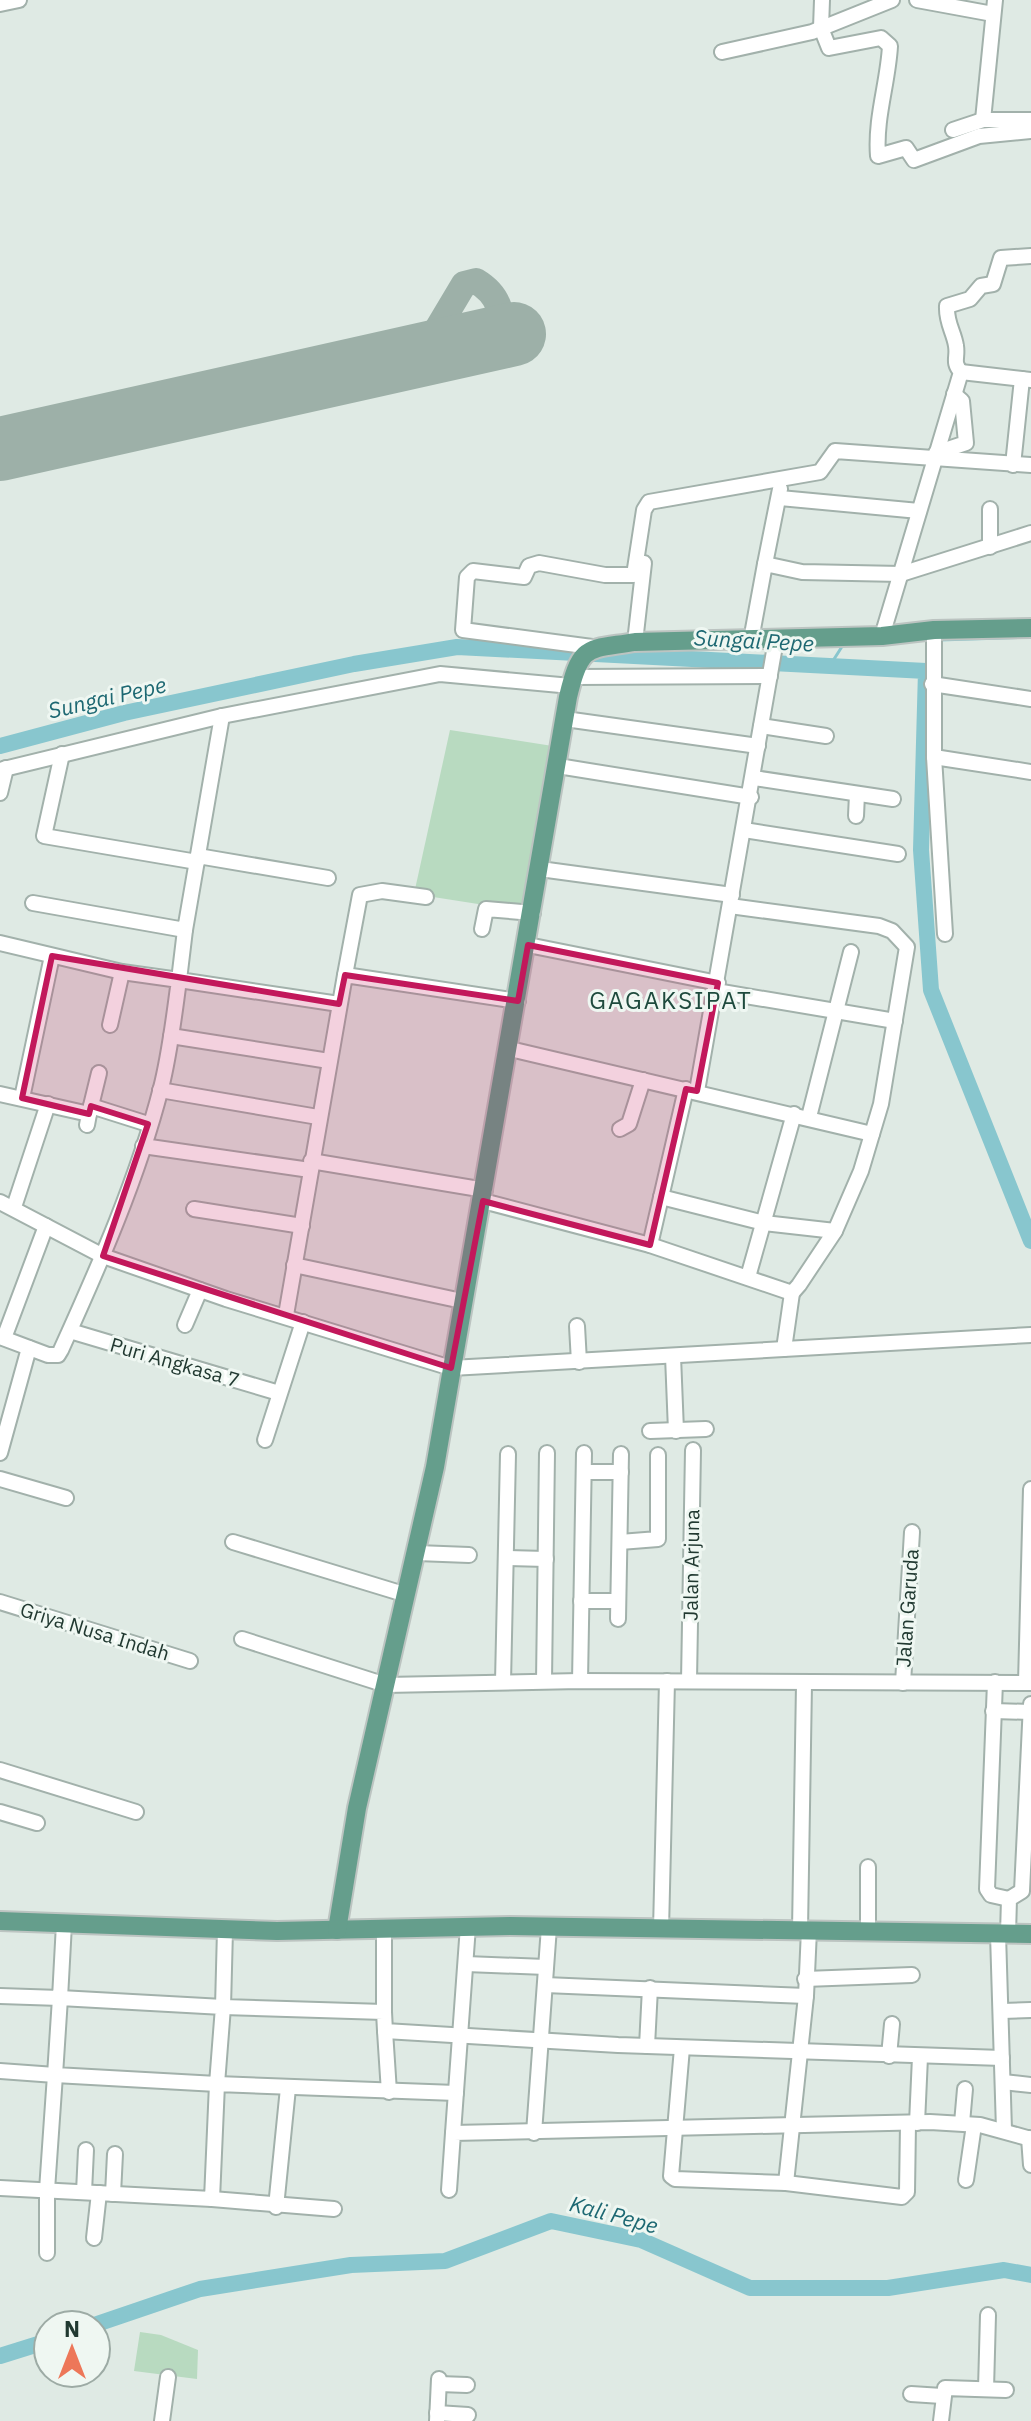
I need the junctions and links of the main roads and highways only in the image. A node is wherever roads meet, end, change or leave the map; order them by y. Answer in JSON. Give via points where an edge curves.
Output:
{"nodes":[{"id":1,"x":1031,"y":628,"type":"edge"},
{"id":2,"x":0,"y":1921,"type":"edge"},
{"id":3,"x":337,"y":1930,"type":"junction"},
{"id":4,"x":1031,"y":1934,"type":"edge"}],
"edges":[{"from":1,"to":3,"type":"main road","via":[[776,645],[751,640],[635,642],[580,667],[565,719],[435,1467],[357,1808]]},
{"from":2,"to":3,"type":"main road"},
{"from":3,"to":4,"type":"main road","via":[[468,1926]]}]}
